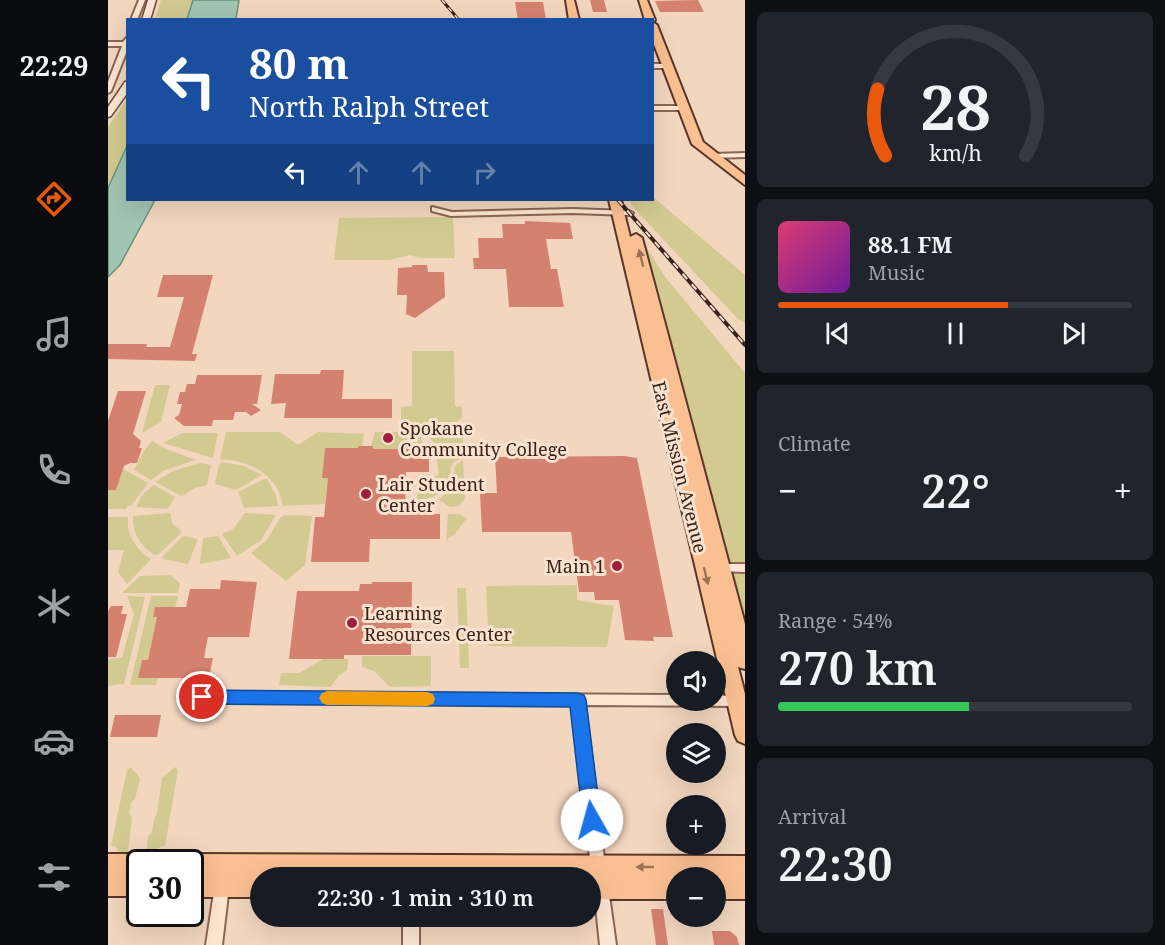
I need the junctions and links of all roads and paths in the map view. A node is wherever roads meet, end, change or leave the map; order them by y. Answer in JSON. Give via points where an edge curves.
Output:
{"nodes":[{"id":1,"x":142,"y":0,"type":"edge"},
{"id":2,"x":152,"y":0,"type":"edge"},
{"id":3,"x":570,"y":0,"type":"edge"},
{"id":4,"x":643,"y":0,"type":"edge"},
{"id":5,"x":136,"y":18,"type":"edge"},
{"id":6,"x":147,"y":18,"type":"edge"},
{"id":7,"x":574,"y":18,"type":"edge"},
{"id":8,"x":649,"y":18,"type":"edge"},
{"id":9,"x":654,"y":30,"type":"edge"},
{"id":10,"x":126,"y":42,"type":"edge"},
{"id":11,"x":108,"y":44,"type":"edge"},
{"id":12,"x":126,"y":45,"type":"edge"},
{"id":13,"x":654,"y":66,"type":"edge"},
{"id":14,"x":668,"y":66,"type":"junction"},
{"id":15,"x":126,"y":87,"type":"edge"},
{"id":16,"x":108,"y":91,"type":"edge"},
{"id":17,"x":654,"y":108,"type":"edge"},
{"id":18,"x":684,"y":108,"type":"junction"},
{"id":19,"x":108,"y":114,"type":"edge"},
{"id":20,"x":745,"y":155,"type":"edge"},
{"id":21,"x":712,"y":156,"type":"junction"},
{"id":22,"x":745,"y":180,"type":"edge"},
{"id":23,"x":435,"y":209,"type":"dead end"},
{"id":24,"x":624,"y":209,"type":"edge"},
{"id":25,"x":721,"y":568,"type":"junction"},
{"id":26,"x":745,"y":568,"type":"edge"},
{"id":27,"x":745,"y":661,"type":"edge"},
{"id":28,"x":202,"y":697,"type":"dead end"},
{"id":29,"x":578,"y":700,"type":"junction"},
{"id":30,"x":736,"y":701,"type":"junction"},
{"id":31,"x":745,"y":735,"type":"edge"},
{"id":32,"x":108,"y":865,"type":"edge"},
{"id":33,"x":126,"y":865,"type":"edge"},
{"id":34,"x":204,"y":865,"type":"edge"},
{"id":35,"x":253,"y":867,"type":"edge"},
{"id":36,"x":596,"y":867,"type":"edge"},
{"id":37,"x":745,"y":867,"type":"edge"},
{"id":38,"x":204,"y":876,"type":"edge"},
{"id":39,"x":250,"y":878,"type":"edge"},
{"id":40,"x":601,"y":881,"type":"edge"},
{"id":41,"x":601,"y":881,"type":"edge"},
{"id":42,"x":108,"y":885,"type":"edge"},
{"id":43,"x":126,"y":885,"type":"edge"},
{"id":44,"x":204,"y":885,"type":"edge"},
{"id":45,"x":222,"y":886,"type":"junction"},
{"id":46,"x":250,"y":886,"type":"edge"},
{"id":47,"x":666,"y":887,"type":"edge"},
{"id":48,"x":726,"y":888,"type":"edge"},
{"id":49,"x":745,"y":888,"type":"edge"},
{"id":50,"x":601,"y":904,"type":"edge"},
{"id":51,"x":411,"y":927,"type":"edge"},
{"id":52,"x":214,"y":945,"type":"edge"},
{"id":53,"x":411,"y":945,"type":"edge"},
{"id":54,"x":608,"y":945,"type":"edge"}],
"edges":[{"from":1,"to":5,"type":"street"},
{"from":2,"to":6,"type":"street"},
{"from":3,"to":7,"type":"main road"},
{"from":4,"to":8,"type":"main road"},
{"from":9,"to":14,"type":"main road"},
{"from":10,"to":11,"type":"street"},
{"from":12,"to":16,"type":"street"},
{"from":13,"to":14,"type":"street"},
{"from":14,"to":18,"type":"main road"},
{"from":15,"to":19,"type":"street"},
{"from":17,"to":18,"type":"street"},
{"from":18,"to":21,"type":"main road","via":[[698,144]]},
{"from":20,"to":21,"type":"street"},
{"from":21,"to":22,"type":"main road"},
{"from":23,"to":24,"type":"street","via":[[451,214]]},
{"from":25,"to":24,"type":"main road","name":"East Mission Avenue","one_way":true},
{"from":24,"to":30,"type":"main road","name":"East Mission Avenue","one_way":true},
{"from":25,"to":26,"type":"street"},
{"from":25,"to":27,"type":"main road","name":"East Mission Avenue"},
{"from":28,"to":29,"type":"street"},
{"from":29,"to":30,"type":"street"},
{"from":29,"to":36,"type":"street"},
{"from":30,"to":31,"type":"main road","name":"East Mission Avenue"},
{"from":32,"to":33,"type":"main road"},
{"from":34,"to":35,"type":"main road"},
{"from":37,"to":40,"type":"main road","one_way":true},
{"from":38,"to":39,"type":"street"},
{"from":41,"to":47,"type":"main road"},
{"from":42,"to":43,"type":"main road"},
{"from":44,"to":45,"type":"main road"},
{"from":45,"to":46,"type":"main road"},
{"from":45,"to":52,"type":"street"},
{"from":48,"to":49,"type":"main road"},
{"from":50,"to":54,"type":"street"},
{"from":51,"to":53,"type":"street"}]}
